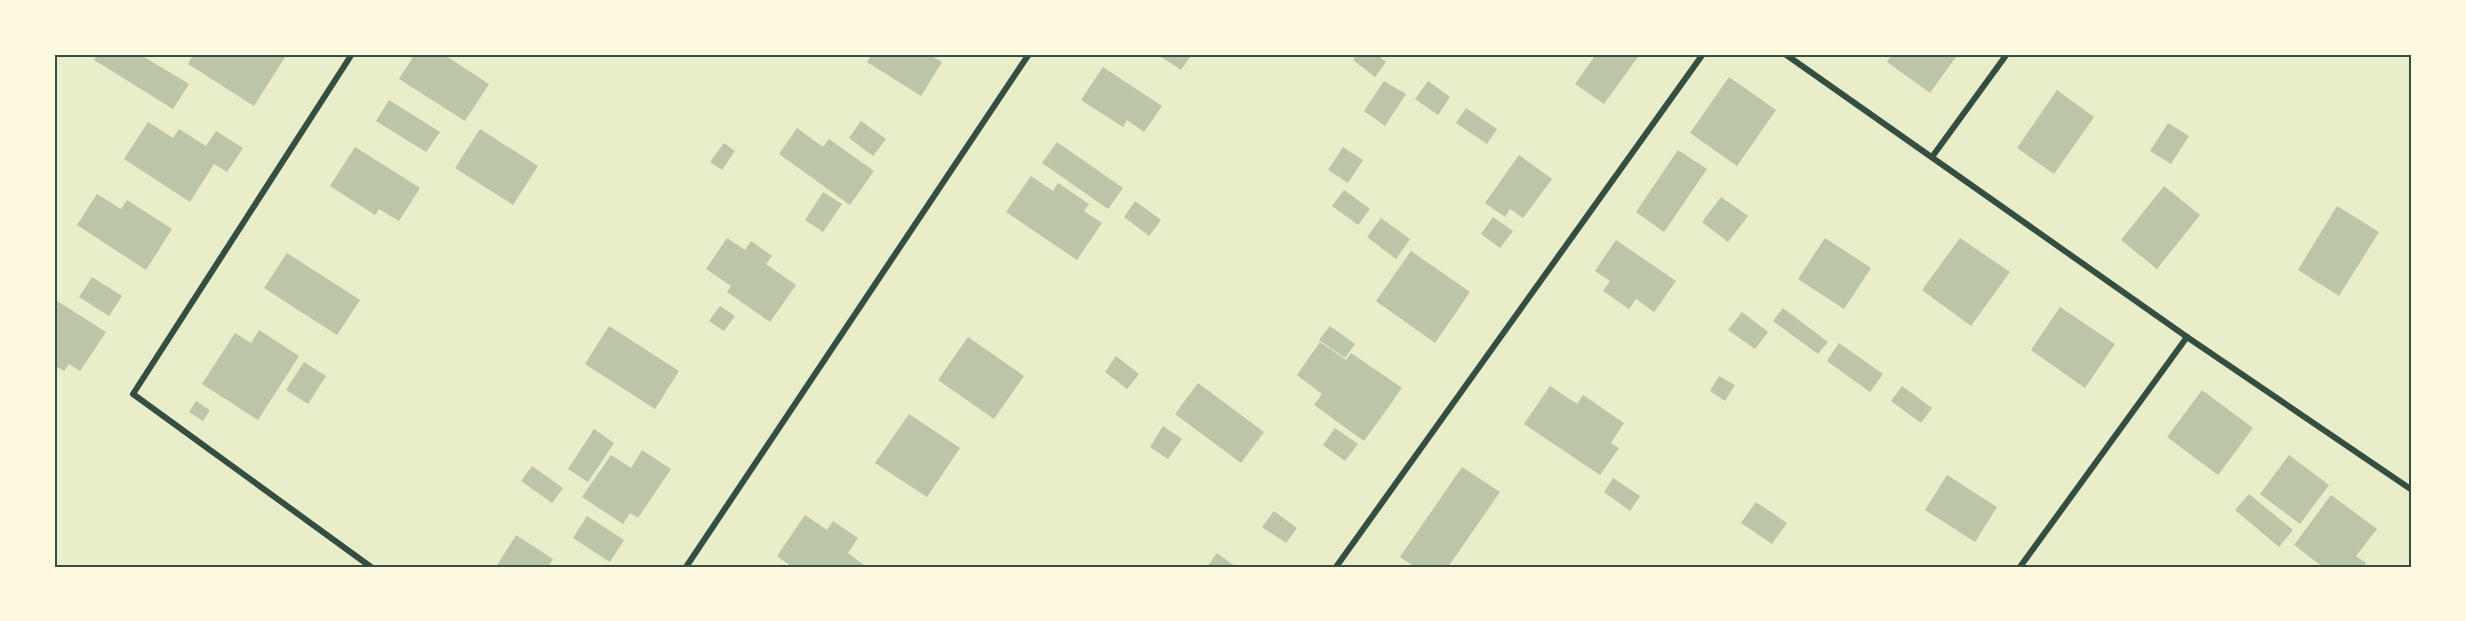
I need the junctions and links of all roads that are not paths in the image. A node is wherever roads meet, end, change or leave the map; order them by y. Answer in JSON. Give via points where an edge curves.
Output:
{"nodes":[{"id":1,"x":352,"y":54,"type":"edge"},
{"id":2,"x":1029,"y":54,"type":"edge"},
{"id":3,"x":1703,"y":54,"type":"edge"},
{"id":4,"x":1785,"y":54,"type":"edge"},
{"id":5,"x":2007,"y":54,"type":"edge"},
{"id":6,"x":1932,"y":157,"type":"junction"},
{"id":7,"x":2187,"y":337,"type":"junction"},
{"id":8,"x":2412,"y":490,"type":"edge"},
{"id":9,"x":370,"y":567,"type":"edge"},
{"id":10,"x":686,"y":567,"type":"edge"},
{"id":11,"x":1336,"y":567,"type":"edge"},
{"id":12,"x":2020,"y":567,"type":"edge"}],
"edges":[{"from":1,"to":9,"type":"street","via":[[133,394]]},
{"from":2,"to":10,"type":"street"},
{"from":3,"to":11,"type":"street"},
{"from":4,"to":6,"type":"street"},
{"from":5,"to":6,"type":"street"},
{"from":6,"to":7,"type":"street"},
{"from":7,"to":8,"type":"street"},
{"from":7,"to":12,"type":"street"}]}
